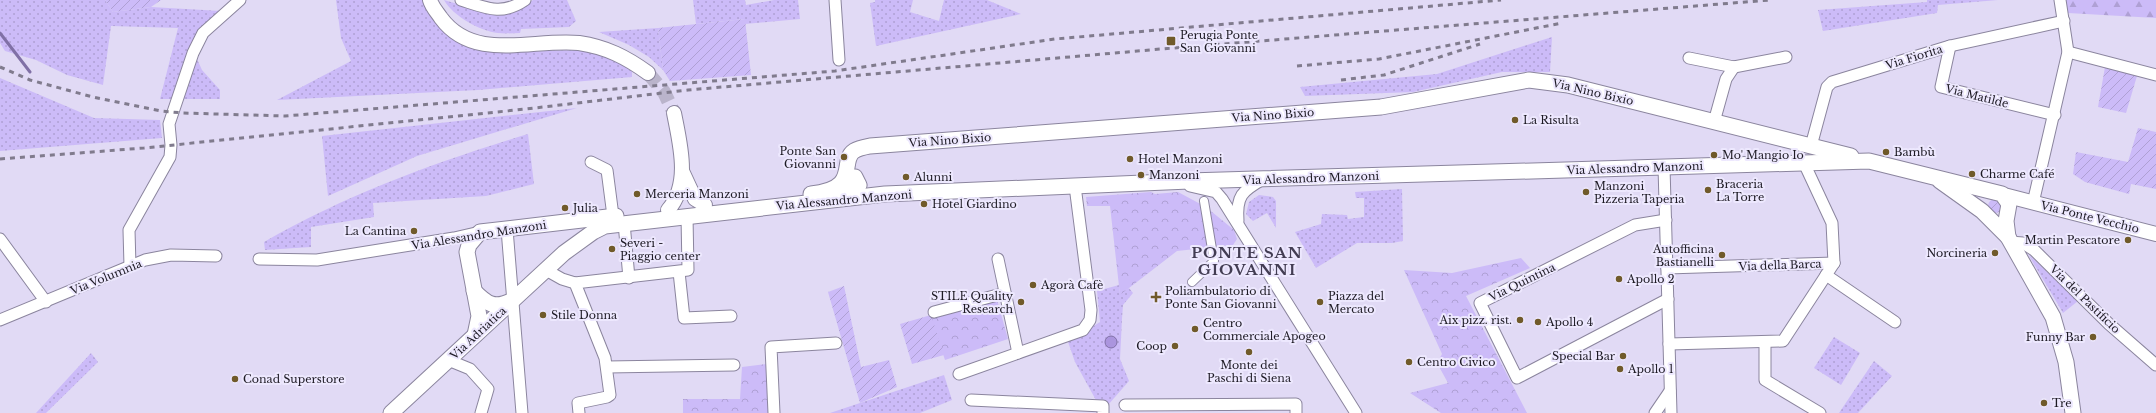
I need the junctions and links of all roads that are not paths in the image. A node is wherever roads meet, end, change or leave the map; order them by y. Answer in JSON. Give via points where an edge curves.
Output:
{"nodes":[{"id":1,"x":240,"y":0,"type":"edge"},
{"id":2,"x":430,"y":0,"type":"edge"},
{"id":3,"x":462,"y":0,"type":"edge"},
{"id":4,"x":525,"y":0,"type":"edge"},
{"id":5,"x":835,"y":0,"type":"edge"},
{"id":6,"x":2060,"y":0,"type":"edge"},
{"id":7,"x":2064,"y":21,"type":"junction"},
{"id":8,"x":1950,"y":46,"type":"junction"},
{"id":9,"x":2068,"y":52,"type":"junction"},
{"id":10,"x":1786,"y":57,"type":"dead end"},
{"id":11,"x":1689,"y":58,"type":"dead end"},
{"id":12,"x":839,"y":60,"type":"dead end"},
{"id":13,"x":1734,"y":67,"type":"junction"},
{"id":14,"x":648,"y":73,"type":"tunnel mouth"},
{"id":15,"x":2156,"y":75,"type":"edge"},
{"id":16,"x":674,"y":113,"type":"tunnel mouth"},
{"id":17,"x":2055,"y":115,"type":"junction"},
{"id":18,"x":1714,"y":122,"type":"junction"},
{"id":19,"x":1805,"y":152,"type":"junction"},
{"id":20,"x":591,"y":162,"type":"dead end"},
{"id":21,"x":1664,"y":167,"type":"junction"},
{"id":22,"x":682,"y":170,"type":"junction"},
{"id":23,"x":1935,"y":177,"type":"junction"},
{"id":24,"x":1264,"y":179,"type":"junction"},
{"id":25,"x":1158,"y":182,"type":"junction"},
{"id":26,"x":848,"y":186,"type":"junction"},
{"id":27,"x":1075,"y":186,"type":"junction"},
{"id":28,"x":885,"y":194,"type":"junction"},
{"id":29,"x":821,"y":201,"type":"junction"},
{"id":30,"x":1204,"y":201,"type":"dead end"},
{"id":31,"x":2028,"y":201,"type":"junction"},
{"id":32,"x":2004,"y":203,"type":"junction"},
{"id":33,"x":706,"y":205,"type":"junction"},
{"id":34,"x":668,"y":210,"type":"junction"},
{"id":35,"x":687,"y":216,"type":"junction"},
{"id":36,"x":1986,"y":216,"type":"junction"},
{"id":37,"x":618,"y":220,"type":"junction"},
{"id":38,"x":1666,"y":220,"type":"junction"},
{"id":39,"x":1238,"y":222,"type":"junction"},
{"id":40,"x":554,"y":224,"type":"junction"},
{"id":41,"x":507,"y":229,"type":"junction"},
{"id":42,"x":480,"y":232,"type":"junction"},
{"id":43,"x":2156,"y":234,"type":"edge"},
{"id":44,"x":454,"y":238,"type":"junction"},
{"id":45,"x":0,"y":239,"type":"edge"},
{"id":46,"x":2009,"y":239,"type":"junction"},
{"id":47,"x":467,"y":252,"type":"junction"},
{"id":48,"x":564,"y":253,"type":"junction"},
{"id":49,"x":216,"y":256,"type":"dead end"},
{"id":50,"x":259,"y":259,"type":"dead end"},
{"id":51,"x":998,"y":259,"type":"dead end"},
{"id":52,"x":1834,"y":263,"type":"junction"},
{"id":53,"x":130,"y":266,"type":"junction"},
{"id":54,"x":1667,"y":268,"type":"junction"},
{"id":55,"x":546,"y":270,"type":"junction"},
{"id":56,"x":684,"y":271,"type":"junction"},
{"id":57,"x":1826,"y":275,"type":"junction"},
{"id":58,"x":629,"y":278,"type":"junction"},
{"id":59,"x":1192,"y":282,"type":"dead end"},
{"id":60,"x":575,"y":283,"type":"junction"},
{"id":61,"x":474,"y":291,"type":"junction"},
{"id":62,"x":1005,"y":293,"type":"junction"},
{"id":63,"x":1668,"y":299,"type":"junction"},
{"id":64,"x":513,"y":300,"type":"junction"},
{"id":65,"x":46,"y":302,"type":"junction"},
{"id":66,"x":934,"y":312,"type":"dead end"},
{"id":67,"x":731,"y":316,"type":"dead end"},
{"id":68,"x":0,"y":320,"type":"edge"},
{"id":69,"x":1894,"y":322,"type":"dead end"},
{"id":70,"x":475,"y":335,"type":"junction"},
{"id":71,"x":836,"y":342,"type":"dead end"},
{"id":72,"x":1765,"y":342,"type":"junction"},
{"id":73,"x":1669,"y":344,"type":"junction"},
{"id":74,"x":1018,"y":353,"type":"junction"},
{"id":75,"x":448,"y":360,"type":"junction"},
{"id":76,"x":734,"y":365,"type":"dead end"},
{"id":77,"x":2156,"y":365,"type":"edge"},
{"id":78,"x":607,"y":367,"type":"junction"},
{"id":79,"x":959,"y":374,"type":"dead end"},
{"id":80,"x":1670,"y":390,"type":"junction"},
{"id":81,"x":970,"y":400,"type":"dead end"},
{"id":82,"x":1125,"y":405,"type":"dead end"},
{"id":83,"x":391,"y":413,"type":"edge"},
{"id":84,"x":481,"y":413,"type":"edge"},
{"id":85,"x":522,"y":413,"type":"edge"},
{"id":86,"x":579,"y":413,"type":"edge"},
{"id":87,"x":774,"y":413,"type":"edge"},
{"id":88,"x":1103,"y":413,"type":"edge"},
{"id":89,"x":1296,"y":413,"type":"edge"},
{"id":90,"x":1356,"y":413,"type":"edge"},
{"id":91,"x":1655,"y":413,"type":"edge"},
{"id":92,"x":1671,"y":413,"type":"edge"},
{"id":93,"x":1820,"y":413,"type":"edge"},
{"id":94,"x":2072,"y":413,"type":"edge"}],
"edges":[{"from":1,"to":53,"type":"street","via":[[203,33],[193,52],[169,124],[170,157],[129,230]]},
{"from":2,"to":14,"type":"street","via":[[447,26],[469,39],[493,46],[577,43],[601,47],[626,57]]},
{"from":3,"to":4,"type":"street","via":[[500,10],[514,7]]},
{"from":5,"to":12,"type":"street"},
{"from":6,"to":7,"type":"street"},
{"from":7,"to":8,"type":"street","name":"Via Fiorita"},
{"from":7,"to":9,"type":"street"},
{"from":8,"to":17,"type":"street","name":"Via Matilde","via":[[1941,87]]},
{"from":8,"to":19,"type":"street","name":"Via Fiorita","via":[[1832,82],[1827,87]]},
{"from":9,"to":15,"type":"street"},
{"from":9,"to":17,"type":"street"},
{"from":10,"to":13,"type":"street"},
{"from":11,"to":13,"type":"street"},
{"from":13,"to":18,"type":"street","via":[[1726,79]]},
{"from":16,"to":22,"type":"street","via":[[680,141]]},
{"from":17,"to":31,"type":"street"},
{"from":18,"to":19,"type":"main road","name":"Via Nino Bixio"},
{"from":18,"to":26,"type":"main road","name":"Via Nino Bixio","via":[[1568,85],[1529,80],[1381,107],[870,146],[851,154]]},
{"from":19,"to":21,"type":"main road","name":"Via Alessandro Manzoni"},
{"from":19,"to":23,"type":"main road","name":"Via Nino Bixio","via":[[1869,161]]},
{"from":19,"to":52,"type":"street","name":"Via della Barca","via":[[1832,223]]},
{"from":20,"to":37,"type":"street","via":[[607,170]]},
{"from":21,"to":24,"type":"main road","name":"Via Alessandro Manzoni"},
{"from":21,"to":38,"type":"street"},
{"from":22,"to":33,"type":"street","via":[[691,193],[698,202]]},
{"from":22,"to":34,"type":"street","via":[[677,197]]},
{"from":23,"to":32,"type":"main road"},
{"from":23,"to":36,"type":"main road"},
{"from":24,"to":25,"type":"main road","name":"Via Alessandro Manzoni"},
{"from":24,"to":39,"type":"street","via":[[1243,193],[1239,199]]},
{"from":25,"to":27,"type":"main road","name":"Via Alessandro Manzoni"},
{"from":25,"to":39,"type":"street","via":[[1216,192]]},
{"from":26,"to":28,"type":"main road"},
{"from":26,"to":29,"type":"main road"},
{"from":26,"to":33,"type":"main road","name":"Via Alessandro Manzoni","via":[[815,194]]},
{"from":27,"to":28,"type":"main road","name":"Via Alessandro Manzoni"},
{"from":27,"to":74,"type":"street","via":[[1090,320],[1083,330]]},
{"from":28,"to":29,"type":"main road","name":"Via Alessandro Manzoni"},
{"from":29,"to":35,"type":"main road","name":"Via Alessandro Manzoni"},
{"from":30,"to":59,"type":"street","via":[[1214,261]]},
{"from":31,"to":32,"type":"street","name":"Via Ponte Vecchio"},
{"from":31,"to":43,"type":"street","name":"Via Ponte Vecchio"},
{"from":32,"to":36,"type":"main road","via":[[2000,220]]},
{"from":32,"to":36,"type":"main road","via":[[1983,199]]},
{"from":32,"to":46,"type":"main road"},
{"from":33,"to":34,"type":"main road","name":"Via Alessandro Manzoni"},
{"from":34,"to":37,"type":"main road","name":"Via Alessandro Manzoni"},
{"from":35,"to":37,"type":"main road","name":"Via Alessandro Manzoni"},
{"from":35,"to":56,"type":"street"},
{"from":36,"to":46,"type":"main road"},
{"from":37,"to":40,"type":"main road","name":"Via Alessandro Manzoni"},
{"from":37,"to":48,"type":"main road","name":"Via Alessandro Manzoni","via":[[593,232]]},
{"from":37,"to":58,"type":"street"},
{"from":38,"to":54,"type":"street"},
{"from":38,"to":63,"type":"street","name":"Via Quintina","via":[[1635,225],[1480,303],[1516,378]]},
{"from":39,"to":90,"type":"street"},
{"from":40,"to":41,"type":"main road","name":"Via Alessandro Manzoni"},
{"from":40,"to":48,"type":"main road","via":[[568,236]]},
{"from":41,"to":42,"type":"main road","name":"Via Alessandro Manzoni"},
{"from":41,"to":64,"type":"street"},
{"from":42,"to":44,"type":"street","name":"Via Alessandro Manzoni"},
{"from":42,"to":47,"type":"main road","via":[[469,245]]},
{"from":44,"to":47,"type":"street"},
{"from":44,"to":50,"type":"street","name":"Via Alessandro Manzoni","via":[[318,260]]},
{"from":45,"to":65,"type":"street"},
{"from":46,"to":77,"type":"street","name":"Via del Pastificio","via":[[2034,250],[2109,324]]},
{"from":46,"to":94,"type":"main road","via":[[2053,317],[2066,362]]},
{"from":47,"to":61,"type":"main road"},
{"from":48,"to":55,"type":"main road","name":"Via Adriatica"},
{"from":49,"to":53,"type":"street","name":"Via Volumnia","via":[[171,255]]},
{"from":51,"to":62,"type":"street"},
{"from":52,"to":54,"type":"street","name":"Via della Barca"},
{"from":52,"to":57,"type":"street"},
{"from":53,"to":65,"type":"street","name":"Via Volumnia"},
{"from":54,"to":63,"type":"street"},
{"from":55,"to":60,"type":"street"},
{"from":55,"to":64,"type":"main road","name":"Via Adriatica"},
{"from":56,"to":58,"type":"street"},
{"from":56,"to":67,"type":"street","via":[[684,318]]},
{"from":57,"to":69,"type":"street","name":"Via della Barca"},
{"from":57,"to":72,"type":"street","via":[[1783,341]]},
{"from":58,"to":60,"type":"street"},
{"from":60,"to":78,"type":"street"},
{"from":61,"to":64,"type":"main road","via":[[496,305]]},
{"from":61,"to":70,"type":"main road","via":[[479,316]]},
{"from":62,"to":66,"type":"street"},
{"from":62,"to":74,"type":"street"},
{"from":63,"to":73,"type":"street"},
{"from":64,"to":70,"type":"main road","name":"Via Adriatica"},
{"from":64,"to":85,"type":"street"},
{"from":65,"to":68,"type":"street","name":"Via Volumnia"},
{"from":70,"to":75,"type":"main road","name":"Via Adriatica"},
{"from":71,"to":87,"type":"street","via":[[771,347]]},
{"from":72,"to":73,"type":"street"},
{"from":72,"to":93,"type":"street","via":[[1765,380]]},
{"from":73,"to":80,"type":"street"},
{"from":74,"to":79,"type":"street"},
{"from":75,"to":83,"type":"main road","name":"Via Adriatica"},
{"from":75,"to":84,"type":"street","via":[[470,369],[488,389]]},
{"from":76,"to":78,"type":"street"},
{"from":78,"to":86,"type":"street","via":[[610,395],[578,403]]},
{"from":80,"to":91,"type":"street","via":[[1662,406]]},
{"from":80,"to":92,"type":"street"},
{"from":81,"to":88,"type":"street","via":[[1103,406]]},
{"from":82,"to":89,"type":"street","via":[[1296,404]]}]}
